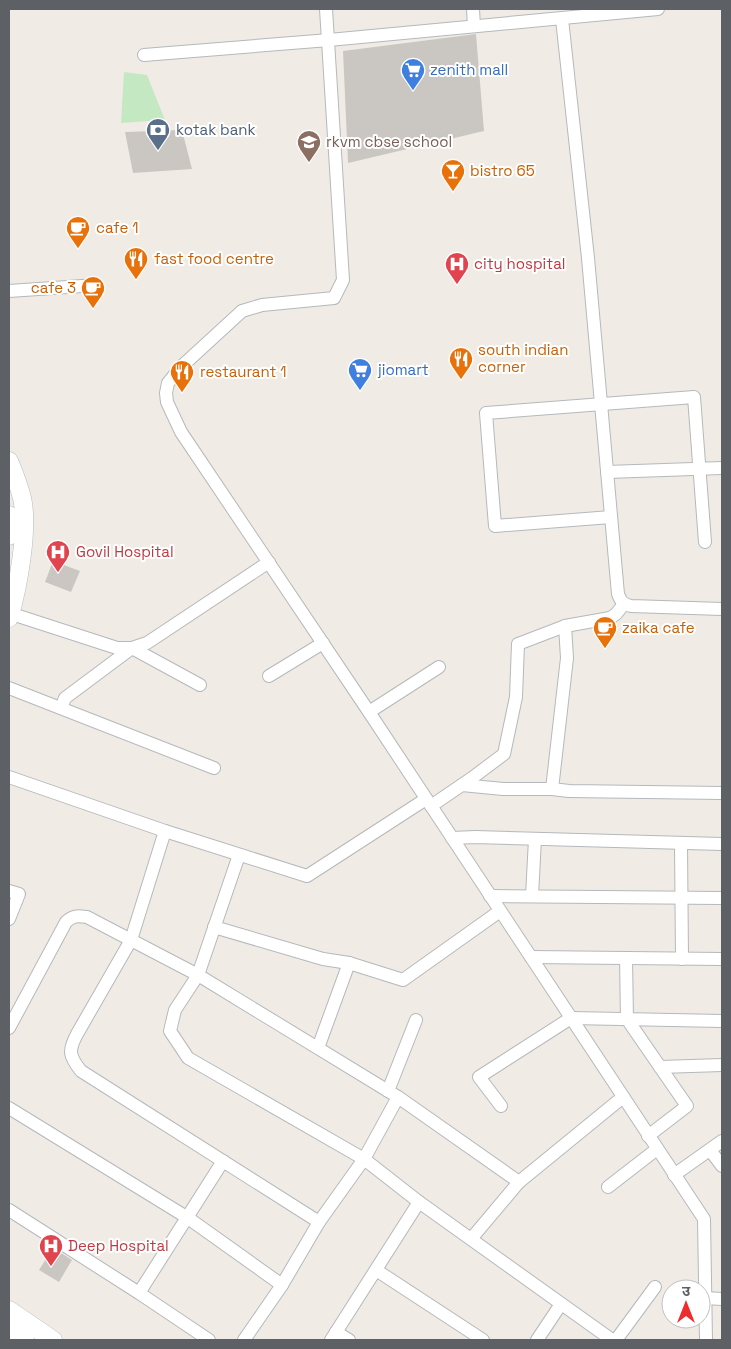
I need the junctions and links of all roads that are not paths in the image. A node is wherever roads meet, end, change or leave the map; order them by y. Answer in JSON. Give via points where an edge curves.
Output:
{"nodes":[{"id":1,"x":326,"y":9,"type":"edge"},
{"id":2,"x":473,"y":9,"type":"edge"},
{"id":3,"x":658,"y":9,"type":"edge"},
{"id":4,"x":620,"y":11,"type":"edge"},
{"id":5,"x":562,"y":18,"type":"junction"},
{"id":6,"x":474,"y":26,"type":"junction"},
{"id":7,"x":329,"y":40,"type":"junction"},
{"id":8,"x":144,"y":55,"type":"dead end"},
{"id":9,"x":97,"y":285,"type":"dead end"},
{"id":10,"x":9,"y":291,"type":"edge"},
{"id":11,"x":601,"y":404,"type":"junction"},
{"id":12,"x":9,"y":461,"type":"edge"},
{"id":13,"x":722,"y":468,"type":"edge"},
{"id":14,"x":700,"y":469,"type":"junction"},
{"id":15,"x":607,"y":472,"type":"junction"},
{"id":16,"x":9,"y":515,"type":"edge"},
{"id":17,"x":611,"y":517,"type":"junction"},
{"id":18,"x":9,"y":536,"type":"edge"},
{"id":19,"x":706,"y":542,"type":"dead end"},
{"id":20,"x":269,"y":562,"type":"junction"},
{"id":21,"x":624,"y":604,"type":"junction"},
{"id":22,"x":722,"y":609,"type":"edge"},
{"id":23,"x":9,"y":615,"type":"edge"},
{"id":24,"x":565,"y":626,"type":"junction"},
{"id":25,"x":323,"y":643,"type":"junction"},
{"id":26,"x":132,"y":648,"type":"junction"},
{"id":27,"x":439,"y":667,"type":"dead end"},
{"id":28,"x":269,"y":676,"type":"dead end"},
{"id":29,"x":200,"y":685,"type":"dead end"},
{"id":30,"x":9,"y":688,"type":"edge"},
{"id":31,"x":61,"y":708,"type":"junction"},
{"id":32,"x":369,"y":712,"type":"junction"},
{"id":33,"x":214,"y":768,"type":"dead end"},
{"id":34,"x":9,"y":777,"type":"edge"},
{"id":35,"x":462,"y":785,"type":"junction"},
{"id":36,"x":552,"y":789,"type":"junction"},
{"id":37,"x":722,"y":793,"type":"edge"},
{"id":38,"x":428,"y":802,"type":"junction"},
{"id":39,"x":166,"y":831,"type":"junction"},
{"id":40,"x":452,"y":838,"type":"junction"},
{"id":41,"x":535,"y":839,"type":"junction"},
{"id":42,"x":681,"y":843,"type":"junction"},
{"id":43,"x":722,"y":844,"type":"edge"},
{"id":44,"x":239,"y":855,"type":"junction"},
{"id":45,"x":9,"y":890,"type":"edge"},
{"id":46,"x":490,"y":896,"type":"junction"},
{"id":47,"x":532,"y":896,"type":"junction"},
{"id":48,"x":681,"y":898,"type":"junction"},
{"id":49,"x":722,"y":898,"type":"edge"},
{"id":50,"x":500,"y":911,"type":"junction"},
{"id":51,"x":9,"y":919,"type":"edge"},
{"id":52,"x":214,"y":927,"type":"junction"},
{"id":53,"x":131,"y":940,"type":"junction"},
{"id":54,"x":530,"y":957,"type":"junction"},
{"id":55,"x":626,"y":958,"type":"junction"},
{"id":56,"x":682,"y":959,"type":"junction"},
{"id":57,"x":722,"y":959,"type":"edge"},
{"id":58,"x":349,"y":964,"type":"junction"},
{"id":59,"x":198,"y":975,"type":"junction"},
{"id":60,"x":571,"y":1018,"type":"junction"},
{"id":61,"x":627,"y":1019,"type":"junction"},
{"id":62,"x":416,"y":1020,"type":"dead end"},
{"id":63,"x":722,"y":1021,"type":"edge"},
{"id":64,"x":9,"y":1028,"type":"edge"},
{"id":65,"x":318,"y":1048,"type":"junction"},
{"id":66,"x":722,"y":1065,"type":"edge"},
{"id":67,"x":660,"y":1067,"type":"junction"},
{"id":68,"x":393,"y":1094,"type":"junction"},
{"id":69,"x":623,"y":1097,"type":"junction"},
{"id":70,"x":501,"y":1106,"type":"dead end"},
{"id":71,"x":9,"y":1108,"type":"edge"},
{"id":72,"x":648,"y":1136,"type":"junction"},
{"id":73,"x":722,"y":1141,"type":"edge"},
{"id":74,"x":657,"y":1149,"type":"junction"},
{"id":75,"x":710,"y":1150,"type":"junction"},
{"id":76,"x":364,"y":1159,"type":"junction"},
{"id":77,"x":223,"y":1161,"type":"junction"},
{"id":78,"x":722,"y":1166,"type":"edge"},
{"id":79,"x":674,"y":1175,"type":"junction"},
{"id":80,"x":518,"y":1182,"type":"junction"},
{"id":81,"x":608,"y":1187,"type":"dead end"},
{"id":82,"x":419,"y":1202,"type":"junction"},
{"id":83,"x":9,"y":1210,"type":"edge"},
{"id":84,"x":188,"y":1218,"type":"junction"},
{"id":85,"x":319,"y":1222,"type":"junction"},
{"id":86,"x":471,"y":1239,"type":"junction"},
{"id":87,"x":376,"y":1270,"type":"junction"},
{"id":88,"x":705,"y":1279,"type":"edge"},
{"id":89,"x":282,"y":1285,"type":"junction"},
{"id":90,"x":654,"y":1287,"type":"dead end"},
{"id":91,"x":139,"y":1293,"type":"junction"},
{"id":92,"x":561,"y":1304,"type":"junction"},
{"id":93,"x":9,"y":1310,"type":"edge"},
{"id":94,"x":9,"y":1330,"type":"edge"},
{"id":95,"x":334,"y":1336,"type":"edge"},
{"id":96,"x":25,"y":1340,"type":"edge"},
{"id":97,"x":52,"y":1340,"type":"edge"},
{"id":98,"x":209,"y":1340,"type":"edge"},
{"id":99,"x":244,"y":1340,"type":"edge"},
{"id":100,"x":349,"y":1340,"type":"edge"},
{"id":101,"x":483,"y":1340,"type":"edge"},
{"id":102,"x":537,"y":1340,"type":"edge"},
{"id":103,"x":612,"y":1340,"type":"edge"},
{"id":104,"x":616,"y":1340,"type":"edge"}],
"edges":[{"from":1,"to":7,"type":"street"},
{"from":2,"to":6,"type":"street"},
{"from":3,"to":4,"type":"street"},
{"from":4,"to":5,"type":"street"},
{"from":5,"to":6,"type":"street"},
{"from":5,"to":11,"type":"street"},
{"from":6,"to":7,"type":"street"},
{"from":7,"to":8,"type":"street"},
{"from":7,"to":20,"type":"street","via":[[343,280],[334,298],[262,305],[242,311],[181,367],[168,383],[166,393],[181,432]]},
{"from":9,"to":10,"type":"street"},
{"from":11,"to":14,"type":"street","via":[[694,397]]},
{"from":11,"to":15,"type":"street"},
{"from":11,"to":17,"type":"street","via":[[486,413],[495,526]]},
{"from":12,"to":23,"type":"main road","via":[[22,499],[24,530]]},
{"from":13,"to":14,"type":"street"},
{"from":14,"to":15,"type":"street"},
{"from":14,"to":19,"type":"street"},
{"from":15,"to":17,"type":"street"},
{"from":16,"to":18,"type":"main road"},
{"from":17,"to":21,"type":"street","via":[[618,594]]},
{"from":20,"to":25,"type":"street"},
{"from":20,"to":26,"type":"street","via":[[147,643]]},
{"from":21,"to":22,"type":"street"},
{"from":21,"to":24,"type":"street","via":[[610,618]]},
{"from":23,"to":26,"type":"street","via":[[117,648]]},
{"from":24,"to":35,"type":"street","via":[[518,644],[516,697],[504,754]]},
{"from":24,"to":36,"type":"street","via":[[567,658]]},
{"from":25,"to":28,"type":"street"},
{"from":25,"to":32,"type":"street"},
{"from":26,"to":29,"type":"street"},
{"from":26,"to":31,"type":"street","via":[[65,698]]},
{"from":27,"to":32,"type":"street"},
{"from":30,"to":31,"type":"street"},
{"from":31,"to":33,"type":"street"},
{"from":32,"to":38,"type":"street"},
{"from":34,"to":39,"type":"street"},
{"from":35,"to":36,"type":"street"},
{"from":35,"to":38,"type":"street"},
{"from":36,"to":37,"type":"street"},
{"from":38,"to":40,"type":"street"},
{"from":38,"to":44,"type":"street","via":[[307,876]]},
{"from":39,"to":44,"type":"street"},
{"from":39,"to":53,"type":"street"},
{"from":40,"to":41,"type":"street"},
{"from":40,"to":46,"type":"street"},
{"from":41,"to":42,"type":"street"},
{"from":41,"to":47,"type":"street"},
{"from":42,"to":43,"type":"street"},
{"from":42,"to":48,"type":"street"},
{"from":44,"to":52,"type":"street"},
{"from":45,"to":51,"type":"street","via":[[19,894]]},
{"from":46,"to":47,"type":"street"},
{"from":46,"to":50,"type":"street"},
{"from":47,"to":48,"type":"street"},
{"from":48,"to":49,"type":"street"},
{"from":48,"to":56,"type":"street"},
{"from":50,"to":54,"type":"street"},
{"from":50,"to":58,"type":"street","via":[[403,980]]},
{"from":52,"to":58,"type":"street"},
{"from":52,"to":59,"type":"street"},
{"from":53,"to":59,"type":"street"},
{"from":53,"to":64,"type":"street","via":[[88,917],[70,918]]},
{"from":53,"to":77,"type":"street","via":[[77,1034],[71,1046],[71,1060],[80,1071]]},
{"from":54,"to":55,"type":"street"},
{"from":54,"to":60,"type":"street"},
{"from":55,"to":56,"type":"street"},
{"from":55,"to":61,"type":"street"},
{"from":56,"to":57,"type":"street"},
{"from":58,"to":65,"type":"street"},
{"from":59,"to":65,"type":"street"},
{"from":59,"to":76,"type":"street","via":[[175,1010],[170,1031],[188,1058]]},
{"from":60,"to":61,"type":"street"},
{"from":60,"to":69,"type":"street"},
{"from":60,"to":70,"type":"street","via":[[479,1077]]},
{"from":61,"to":63,"type":"street"},
{"from":61,"to":67,"type":"street"},
{"from":62,"to":68,"type":"street"},
{"from":65,"to":68,"type":"street"},
{"from":66,"to":67,"type":"street"},
{"from":67,"to":72,"type":"street","via":[[687,1106]]},
{"from":68,"to":76,"type":"street"},
{"from":68,"to":80,"type":"street"},
{"from":69,"to":72,"type":"street"},
{"from":69,"to":80,"type":"street"},
{"from":71,"to":84,"type":"street"},
{"from":72,"to":74,"type":"street"},
{"from":73,"to":75,"type":"street"},
{"from":74,"to":79,"type":"street"},
{"from":74,"to":81,"type":"street"},
{"from":75,"to":78,"type":"street"},
{"from":75,"to":79,"type":"street"},
{"from":76,"to":82,"type":"street"},
{"from":76,"to":85,"type":"street"},
{"from":77,"to":84,"type":"street"},
{"from":77,"to":85,"type":"street"},
{"from":79,"to":88,"type":"street","via":[[704,1219]]},
{"from":80,"to":86,"type":"street"},
{"from":82,"to":86,"type":"street"},
{"from":82,"to":87,"type":"street"},
{"from":83,"to":91,"type":"street"},
{"from":84,"to":89,"type":"street"},
{"from":84,"to":91,"type":"street"},
{"from":85,"to":89,"type":"street"},
{"from":86,"to":92,"type":"street"},
{"from":87,"to":95,"type":"street"},
{"from":87,"to":101,"type":"street"},
{"from":89,"to":99,"type":"street"},
{"from":90,"to":104,"type":"street"},
{"from":91,"to":98,"type":"street"},
{"from":92,"to":102,"type":"street"},
{"from":92,"to":103,"type":"street"},
{"from":93,"to":97,"type":"main road"},
{"from":94,"to":96,"type":"main road"},
{"from":95,"to":100,"type":"street"}]}
